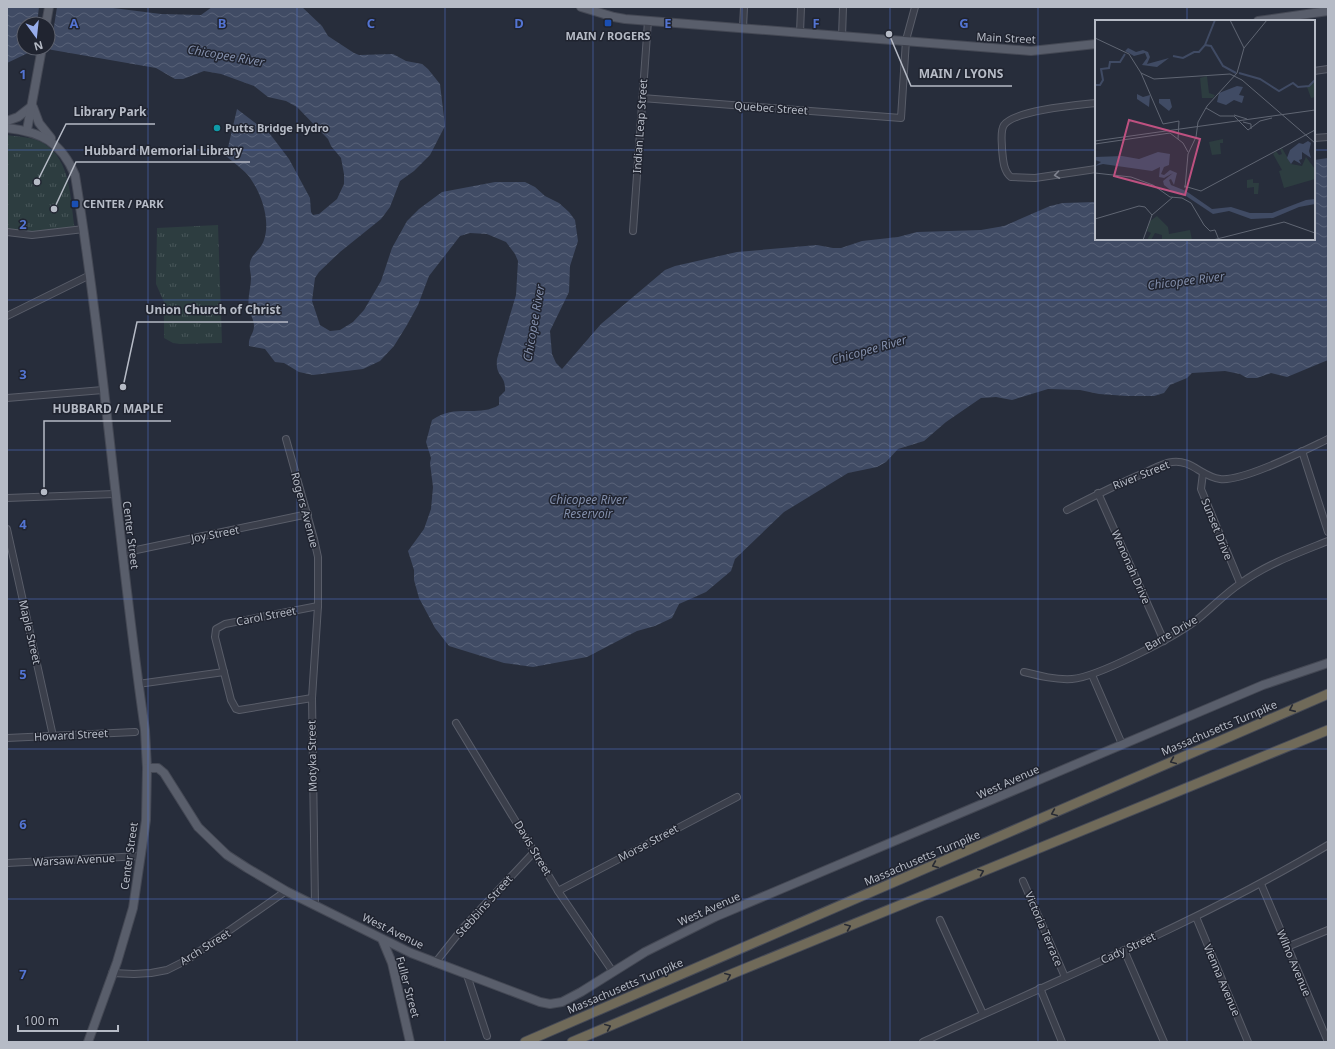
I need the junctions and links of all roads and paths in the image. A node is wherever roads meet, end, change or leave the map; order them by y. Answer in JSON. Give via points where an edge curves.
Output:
{"nodes":[{"id":1,"x":582,"y":7,"type":"edge"},
{"id":2,"x":744,"y":7,"type":"edge"},
{"id":3,"x":801,"y":7,"type":"edge"},
{"id":4,"x":843,"y":7,"type":"edge"},
{"id":5,"x":915,"y":7,"type":"edge"},
{"id":6,"x":1328,"y":11,"type":"edge"},
{"id":7,"x":1265,"y":20,"type":"edge"},
{"id":8,"x":648,"y":21,"type":"junction"},
{"id":9,"x":743,"y":28,"type":"junction"},
{"id":10,"x":800,"y":33,"type":"junction"},
{"id":11,"x":842,"y":37,"type":"junction"},
{"id":12,"x":906,"y":40,"type":"junction"},
{"id":13,"x":1095,"y":44,"type":"edge"},
{"id":14,"x":41,"y":56,"type":"edge"},
{"id":15,"x":1328,"y":69,"type":"edge"},
{"id":16,"x":1315,"y":71,"type":"edge"},
{"id":17,"x":642,"y":98,"type":"junction"},
{"id":18,"x":1095,"y":103,"type":"edge"},
{"id":19,"x":32,"y":106,"type":"junction"},
{"id":20,"x":7,"y":121,"type":"edge"},
{"id":21,"x":7,"y":128,"type":"edge"},
{"id":22,"x":27,"y":130,"type":"junction"},
{"id":23,"x":1328,"y":137,"type":"edge"},
{"id":24,"x":1315,"y":138,"type":"edge"},
{"id":25,"x":59,"y":148,"type":"junction"},
{"id":26,"x":1095,"y":169,"type":"edge"},
{"id":27,"x":84,"y":229,"type":"junction"},
{"id":28,"x":633,"y":231,"type":"dead end"},
{"id":29,"x":7,"y":232,"type":"edge"},
{"id":30,"x":90,"y":275,"type":"junction"},
{"id":31,"x":7,"y":316,"type":"edge"},
{"id":32,"x":103,"y":390,"type":"junction"},
{"id":33,"x":7,"y":398,"type":"edge"},
{"id":34,"x":286,"y":438,"type":"dead end"},
{"id":35,"x":1328,"y":439,"type":"edge"},
{"id":36,"x":1302,"y":451,"type":"junction"},
{"id":37,"x":1203,"y":473,"type":"junction"},
{"id":38,"x":1098,"y":493,"type":"junction"},
{"id":39,"x":115,"y":494,"type":"junction"},
{"id":40,"x":7,"y":498,"type":"edge"},
{"id":41,"x":1066,"y":510,"type":"dead end"},
{"id":42,"x":308,"y":514,"type":"junction"},
{"id":43,"x":7,"y":529,"type":"edge"},
{"id":44,"x":1328,"y":532,"type":"edge"},
{"id":45,"x":1328,"y":541,"type":"edge"},
{"id":46,"x":122,"y":553,"type":"junction"},
{"id":47,"x":1240,"y":583,"type":"junction"},
{"id":48,"x":318,"y":606,"type":"junction"},
{"id":49,"x":1164,"y":641,"type":"junction"},
{"id":50,"x":1328,"y":664,"type":"edge"},
{"id":51,"x":224,"y":672,"type":"junction"},
{"id":52,"x":1024,"y":672,"type":"dead end"},
{"id":53,"x":1092,"y":675,"type":"junction"},
{"id":54,"x":138,"y":684,"type":"junction"},
{"id":55,"x":1328,"y":694,"type":"edge"},
{"id":56,"x":312,"y":698,"type":"junction"},
{"id":57,"x":456,"y":723,"type":"dead end"},
{"id":58,"x":1328,"y":730,"type":"edge"},
{"id":59,"x":135,"y":732,"type":"dead end"},
{"id":60,"x":53,"y":736,"type":"junction"},
{"id":61,"x":7,"y":738,"type":"edge"},
{"id":62,"x":1122,"y":744,"type":"junction"},
{"id":63,"x":147,"y":768,"type":"junction"},
{"id":64,"x":737,"y":797,"type":"dead end"},
{"id":65,"x":1328,"y":845,"type":"edge"},
{"id":66,"x":535,"y":851,"type":"junction"},
{"id":67,"x":141,"y":856,"type":"junction"},
{"id":68,"x":7,"y":863,"type":"edge"},
{"id":69,"x":1023,"y":881,"type":"dead end"},
{"id":70,"x":1261,"y":884,"type":"junction"},
{"id":71,"x":286,"y":891,"type":"junction"},
{"id":72,"x":558,"y":891,"type":"junction"},
{"id":73,"x":315,"y":905,"type":"junction"},
{"id":74,"x":1196,"y":917,"type":"junction"},
{"id":75,"x":940,"y":920,"type":"dead end"},
{"id":76,"x":1328,"y":930,"type":"edge"},
{"id":77,"x":382,"y":939,"type":"junction"},
{"id":78,"x":1287,"y":947,"type":"junction"},
{"id":79,"x":1124,"y":950,"type":"junction"},
{"id":80,"x":435,"y":963,"type":"junction"},
{"id":81,"x":613,"y":972,"type":"junction"},
{"id":82,"x":112,"y":973,"type":"junction"},
{"id":83,"x":467,"y":975,"type":"junction"},
{"id":84,"x":1065,"y":977,"type":"junction"},
{"id":85,"x":1040,"y":988,"type":"junction"},
{"id":86,"x":983,"y":1014,"type":"junction"},
{"id":87,"x":487,"y":1036,"type":"dead end"},
{"id":88,"x":88,"y":1042,"type":"edge"},
{"id":89,"x":410,"y":1042,"type":"edge"},
{"id":90,"x":525,"y":1042,"type":"edge"},
{"id":91,"x":572,"y":1042,"type":"edge"},
{"id":92,"x":923,"y":1042,"type":"edge"},
{"id":93,"x":1062,"y":1042,"type":"edge"},
{"id":94,"x":1164,"y":1042,"type":"edge"},
{"id":95,"x":1248,"y":1042,"type":"edge"},
{"id":96,"x":1328,"y":1042,"type":"edge"}],
"edges":[{"from":1,"to":8,"type":"main road","name":"Main Street","via":[[614,17]]},
{"from":2,"to":9,"type":"street"},
{"from":3,"to":10,"type":"street"},
{"from":4,"to":11,"type":"street"},
{"from":5,"to":12,"type":"street"},
{"from":6,"to":7,"type":"main road"},
{"from":8,"to":9,"type":"main road","name":"Main Street"},
{"from":8,"to":17,"type":"street","name":"Indian Leap Street"},
{"from":9,"to":10,"type":"main road","name":"Main Street"},
{"from":10,"to":11,"type":"main road","name":"Main Street"},
{"from":11,"to":12,"type":"main road","name":"Main Street"},
{"from":12,"to":13,"type":"main road","name":"Main Street","via":[[1031,51]]},
{"from":12,"to":17,"type":"street","name":"Quebec Street","via":[[901,118]]},
{"from":14,"to":19,"type":"main road"},
{"from":15,"to":16,"type":"street"},
{"from":17,"to":28,"type":"street","name":"Indian Leap Street"},
{"from":26,"to":18,"type":"street","one_way":true,"via":[[1035,178],[1011,177],[1006,170],[1001,133],[1009,120],[1031,113]]},
{"from":19,"to":20,"type":"main road","via":[[18,117]]},
{"from":19,"to":22,"type":"main road"},
{"from":19,"to":25,"type":"main road","via":[[39,124]]},
{"from":21,"to":22,"type":"main road","name":"Center Street"},
{"from":22,"to":25,"type":"main road","name":"Center Street","via":[[41,135]]},
{"from":23,"to":24,"type":"street"},
{"from":25,"to":27,"type":"main road","name":"Center Street","via":[[68,159],[75,175]]},
{"from":27,"to":29,"type":"street","via":[[32,235]]},
{"from":27,"to":30,"type":"main road","name":"Center Street"},
{"from":30,"to":31,"type":"street"},
{"from":30,"to":32,"type":"main road","name":"Center Street"},
{"from":32,"to":33,"type":"street"},
{"from":32,"to":39,"type":"main road","name":"Center Street"},
{"from":34,"to":42,"type":"street","name":"Rogers Avenue"},
{"from":35,"to":36,"type":"street","name":"River Street"},
{"from":36,"to":37,"type":"street","name":"River Street","via":[[1231,479],[1219,479]]},
{"from":36,"to":44,"type":"street"},
{"from":37,"to":38,"type":"street","name":"River Street","via":[[1188,463],[1173,462]]},
{"from":37,"to":47,"type":"street","name":"Sunset Drive","via":[[1201,489]]},
{"from":38,"to":41,"type":"street","name":"River Street"},
{"from":38,"to":49,"type":"street","name":"Wenonah Drive"},
{"from":39,"to":40,"type":"street"},
{"from":39,"to":46,"type":"main road","name":"Center Street"},
{"from":42,"to":46,"type":"street","name":"Joy Street"},
{"from":42,"to":48,"type":"street","name":"Rogers Avenue","via":[[318,557]]},
{"from":43,"to":60,"type":"street","name":"Maple Street"},
{"from":45,"to":47,"type":"street","name":"Barre Drive","via":[[1284,559]]},
{"from":46,"to":54,"type":"main road","name":"Center Street"},
{"from":47,"to":49,"type":"street","name":"Barre Drive","via":[[1194,622]]},
{"from":48,"to":51,"type":"street","name":"Carol Street","via":[[225,624],[216,628],[215,636]]},
{"from":48,"to":56,"type":"street","name":"Motyka Street"},
{"from":49,"to":53,"type":"street","name":"Barre Drive"},
{"from":50,"to":62,"type":"main road","name":"West Avenue","via":[[1263,685]]},
{"from":51,"to":54,"type":"street"},
{"from":51,"to":56,"type":"street","via":[[236,709]]},
{"from":52,"to":53,"type":"street","name":"Barre Drive","via":[[1046,678],[1065,679]]},
{"from":53,"to":62,"type":"street"},
{"from":54,"to":63,"type":"main road","name":"Center Street","via":[[145,730]]},
{"from":55,"to":90,"type":"highway","name":"Massachusetts Turnpike","one_way":true},
{"from":56,"to":73,"type":"street","name":"Motyka Street"},
{"from":57,"to":66,"type":"street","name":"Davis Street"},
{"from":91,"to":58,"type":"highway","one_way":true},
{"from":59,"to":60,"type":"street","name":"Howard Street"},
{"from":60,"to":61,"type":"street","name":"Howard Street"},
{"from":62,"to":81,"type":"main road","name":"West Avenue","via":[[715,917],[667,940]]},
{"from":63,"to":67,"type":"main road","name":"Center Street","via":[[146,821]]},
{"from":63,"to":71,"type":"main road","name":"West Avenue","via":[[158,768],[164,773],[198,827],[227,855]]},
{"from":64,"to":72,"type":"street","name":"Morse Street"},
{"from":65,"to":70,"type":"street","name":"Cady Street"},
{"from":66,"to":72,"type":"street","name":"Davis Street"},
{"from":66,"to":80,"type":"street","name":"Stebbins Street","via":[[462,929]]},
{"from":67,"to":68,"type":"street","name":"Warsaw Avenue"},
{"from":67,"to":82,"type":"main road","name":"Center Street","via":[[133,908]]},
{"from":69,"to":84,"type":"street","name":"Victoria Terrace"},
{"from":70,"to":74,"type":"street","name":"Cady Street"},
{"from":70,"to":78,"type":"street","name":"Wilno Avenue"},
{"from":71,"to":73,"type":"main road","name":"West Avenue"},
{"from":71,"to":82,"type":"street","name":"Arch Street","via":[[193,956],[167,970]]},
{"from":72,"to":81,"type":"street","name":"Davis Street"},
{"from":73,"to":77,"type":"main road","name":"West Avenue"},
{"from":74,"to":79,"type":"street","name":"Cady Street"},
{"from":74,"to":95,"type":"street","name":"Vienna Avenue"},
{"from":75,"to":86,"type":"street"},
{"from":76,"to":78,"type":"street"},
{"from":77,"to":80,"type":"main road","name":"West Avenue"},
{"from":77,"to":89,"type":"main road","name":"Fuller Street","via":[[394,969]]},
{"from":78,"to":96,"type":"street","name":"Wilno Avenue"},
{"from":79,"to":84,"type":"street","name":"Cady Street"},
{"from":79,"to":94,"type":"street"},
{"from":80,"to":83,"type":"main road","name":"West Avenue"},
{"from":81,"to":83,"type":"main road","name":"West Avenue","via":[[562,1002],[550,1004]]},
{"from":82,"to":88,"type":"main road","name":"Center Street"},
{"from":83,"to":87,"type":"street"},
{"from":84,"to":85,"type":"street","name":"Cady Street"},
{"from":85,"to":86,"type":"street","name":"Cady Street"},
{"from":85,"to":93,"type":"street"},
{"from":86,"to":92,"type":"street","name":"Cady Street"}]}
